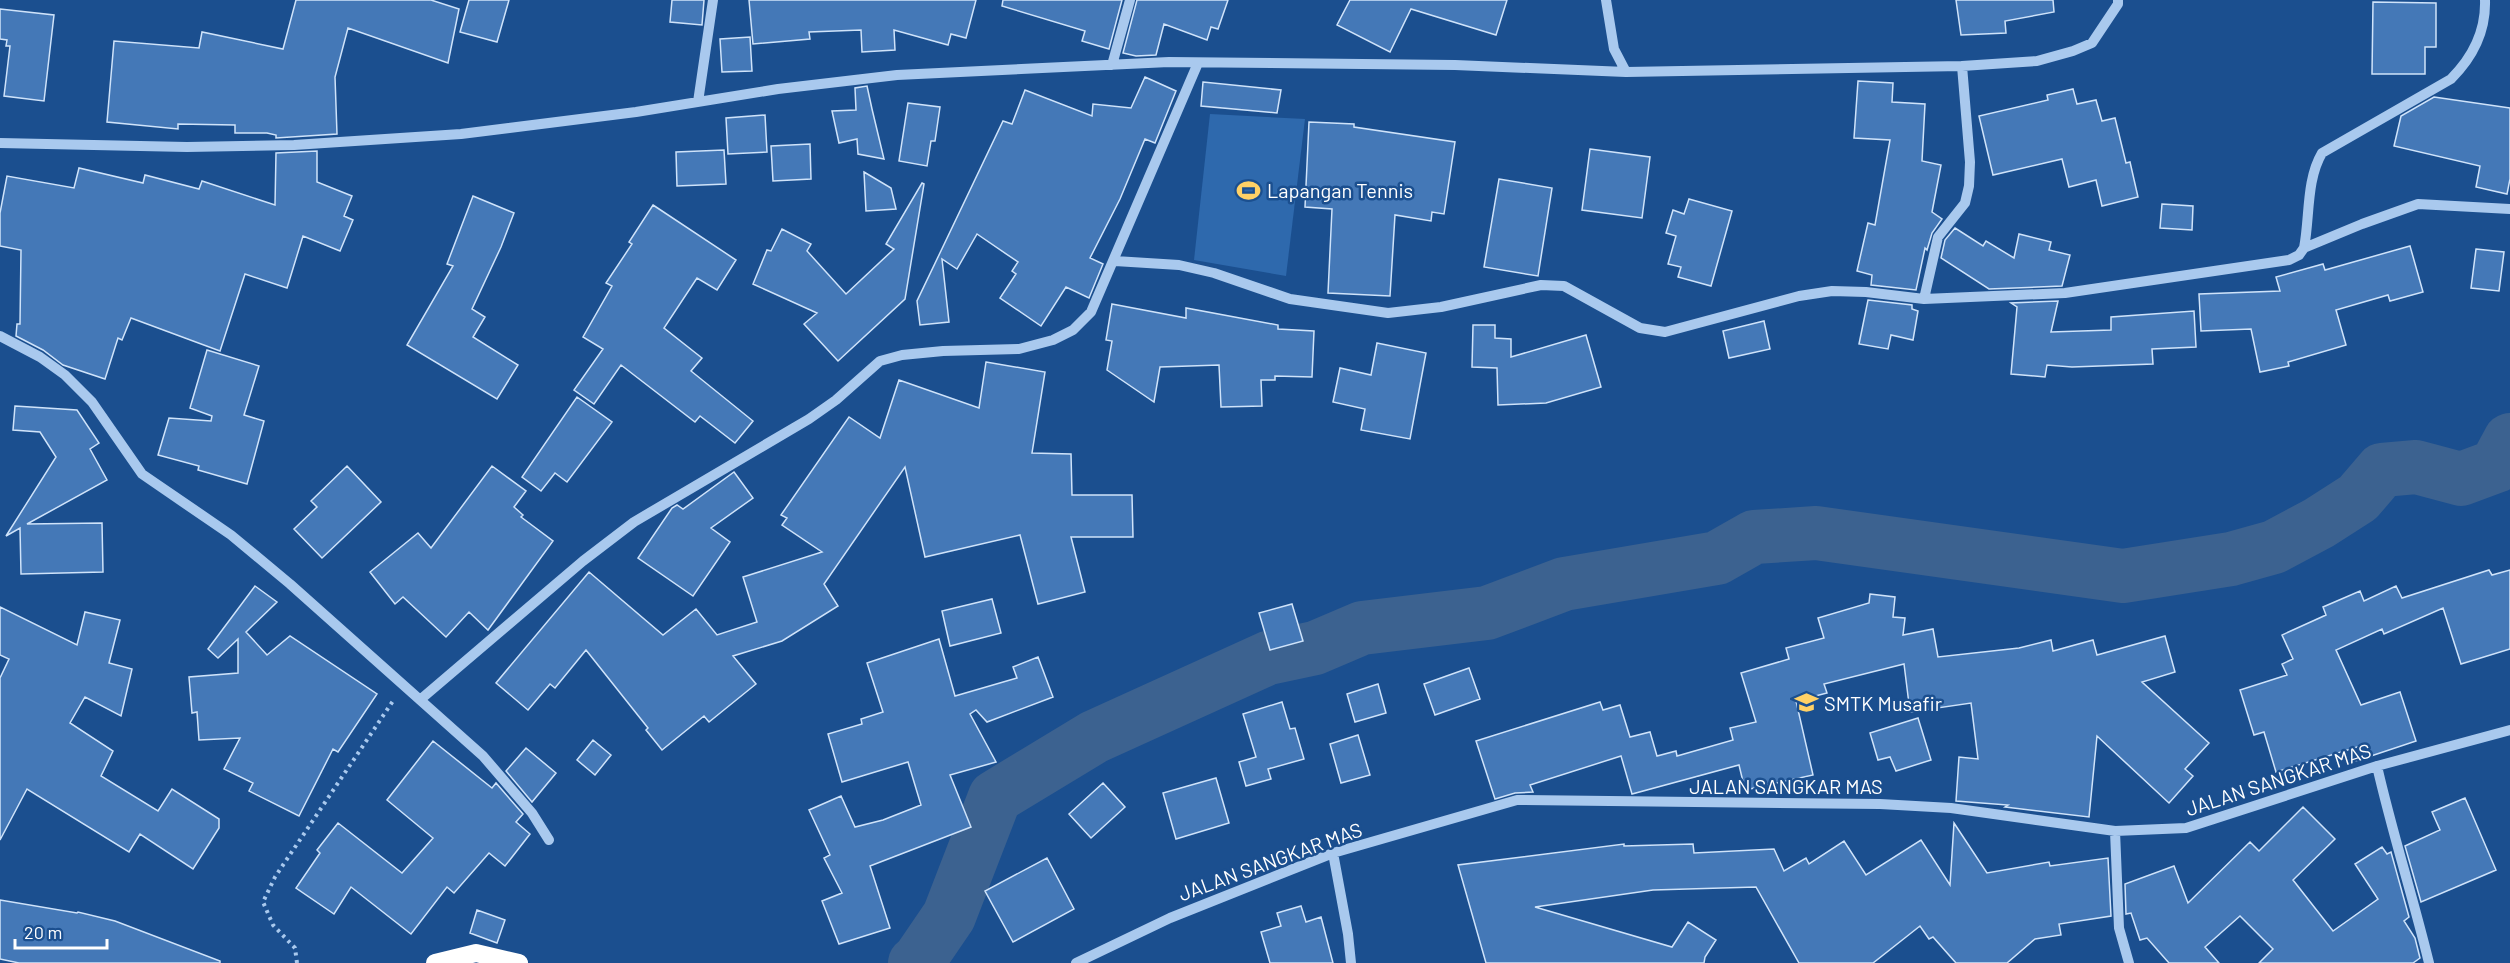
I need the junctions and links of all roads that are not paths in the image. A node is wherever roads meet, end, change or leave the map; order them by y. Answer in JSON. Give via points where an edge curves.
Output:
{"nodes":[{"id":1,"x":713,"y":0,"type":"edge"},
{"id":2,"x":1130,"y":0,"type":"edge"},
{"id":3,"x":1606,"y":0,"type":"edge"},
{"id":4,"x":2118,"y":0,"type":"edge"},
{"id":5,"x":2485,"y":0,"type":"edge"},
{"id":6,"x":1198,"y":63,"type":"junction"},
{"id":7,"x":1112,"y":65,"type":"junction"},
{"id":8,"x":1962,"y":66,"type":"junction"},
{"id":9,"x":1626,"y":72,"type":"junction"},
{"id":10,"x":699,"y":102,"type":"junction"},
{"id":11,"x":0,"y":143,"type":"edge"},
{"id":12,"x":2510,"y":209,"type":"edge"},
{"id":13,"x":2304,"y":248,"type":"junction"},
{"id":14,"x":1114,"y":261,"type":"junction"},
{"id":15,"x":1924,"y":299,"type":"junction"},
{"id":16,"x":0,"y":336,"type":"edge"},
{"id":17,"x":421,"y":699,"type":"junction"},
{"id":18,"x":2510,"y":730,"type":"edge"},
{"id":19,"x":2377,"y":766,"type":"junction"},
{"id":20,"x":2115,"y":831,"type":"junction"},
{"id":21,"x":549,"y":840,"type":"dead end"},
{"id":22,"x":1333,"y":853,"type":"junction"},
{"id":23,"x":435,"y":963,"type":"edge"},
{"id":24,"x":519,"y":963,"type":"edge"},
{"id":25,"x":1076,"y":963,"type":"edge"},
{"id":26,"x":1351,"y":963,"type":"edge"},
{"id":27,"x":2128,"y":963,"type":"edge"},
{"id":28,"x":2429,"y":963,"type":"edge"}],
"edges":[{"from":1,"to":10,"type":"street"},
{"from":2,"to":7,"type":"street"},
{"from":3,"to":9,"type":"street","via":[[1614,49]]},
{"from":4,"to":8,"type":"street","via":[[2092,43],[2037,61]]},
{"from":5,"to":13,"type":"street","via":[[2479,40],[2467,63],[2451,79],[2322,153],[2312,182]]},
{"from":6,"to":7,"type":"street"},
{"from":6,"to":9,"type":"street","via":[[1443,65]]},
{"from":6,"to":14,"type":"street"},
{"from":7,"to":10,"type":"street","via":[[897,75]]},
{"from":8,"to":9,"type":"street"},
{"from":8,"to":15,"type":"street","via":[[1969,186],[1965,203],[1938,237]]},
{"from":10,"to":11,"type":"street","via":[[461,134],[294,145]]},
{"from":12,"to":13,"type":"street","via":[[2418,204]]},
{"from":13,"to":15,"type":"street","via":[[2289,260],[2066,293]]},
{"from":14,"to":15,"type":"street","via":[[1179,265],[1290,299],[1388,313],[1441,307],[1541,285],[1564,286],[1651,332],[1665,332],[1799,296],[1832,291]]},
{"from":14,"to":17,"type":"street","via":[[1091,312],[1073,330],[1053,340],[1019,349],[943,351],[880,361],[809,419],[634,522]]},
{"from":16,"to":17,"type":"street","via":[[65,375],[92,402],[142,474],[231,535]]},
{"from":17,"to":21,"type":"street","via":[[483,756],[532,813]]},
{"from":18,"to":19,"type":"street","name":"JALAN SANGKAR MAS"},
{"from":19,"to":20,"type":"street","name":"JALAN SANGKAR MAS","via":[[2186,828]]},
{"from":19,"to":28,"type":"street"},
{"from":20,"to":22,"type":"street","name":"JALAN SANGKAR MAS","via":[[1951,808],[1880,804],[1517,800]]},
{"from":20,"to":27,"type":"street","via":[[2119,928]]},
{"from":22,"to":25,"type":"street","name":"JALAN SANGKAR MAS","via":[[1170,918]]},
{"from":22,"to":26,"type":"street"},
{"from":23,"to":24,"type":"highway","via":[[476,953]]}]}
